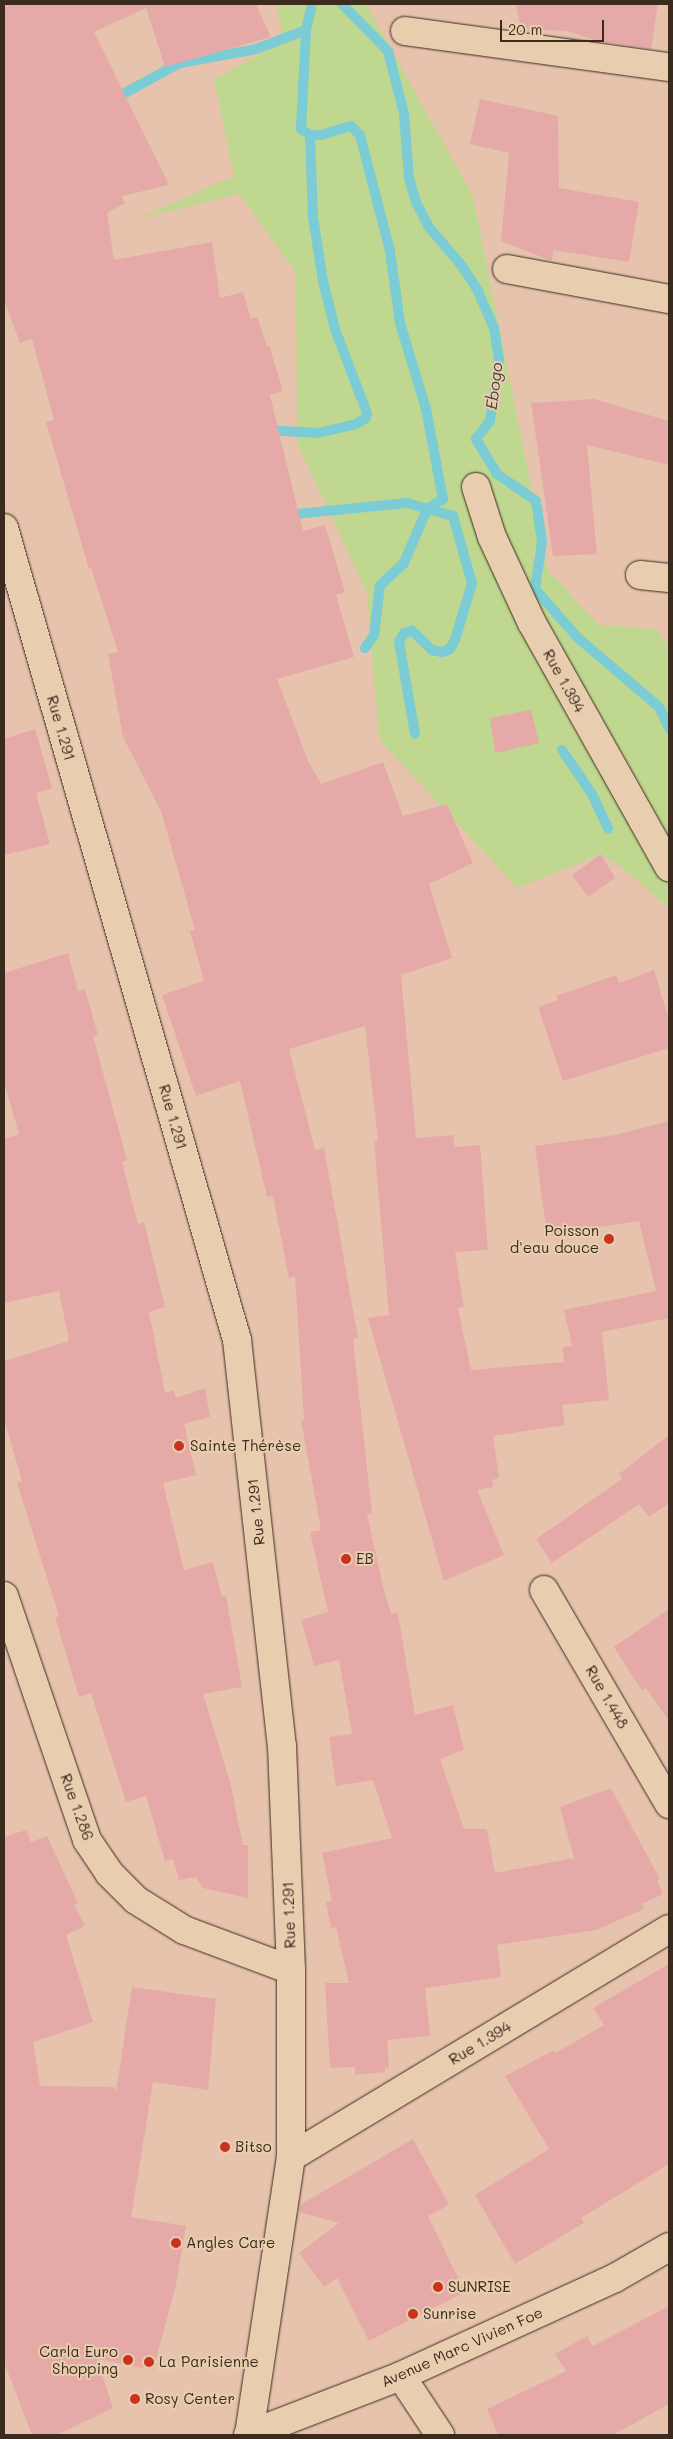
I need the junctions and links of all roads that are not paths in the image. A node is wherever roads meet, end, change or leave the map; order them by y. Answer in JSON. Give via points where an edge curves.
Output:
{"nodes":[{"id":1,"x":405,"y":30,"type":"dead end"},
{"id":2,"x":669,"y":67,"type":"edge"},
{"id":3,"x":507,"y":270,"type":"dead end"},
{"id":4,"x":669,"y":299,"type":"edge"},
{"id":5,"x":476,"y":487,"type":"dead end"},
{"id":6,"x":4,"y":528,"type":"edge"},
{"id":7,"x":640,"y":575,"type":"dead end"},
{"id":8,"x":669,"y":578,"type":"edge"},
{"id":9,"x":669,"y":866,"type":"edge"},
{"id":10,"x":544,"y":1590,"type":"dead end"},
{"id":11,"x":4,"y":1596,"type":"edge"},
{"id":12,"x":669,"y":1804,"type":"edge"},
{"id":13,"x":669,"y":1929,"type":"edge"},
{"id":14,"x":291,"y":1970,"type":"junction"},
{"id":15,"x":291,"y":2157,"type":"junction"},
{"id":16,"x":669,"y":2247,"type":"edge"},
{"id":17,"x":401,"y":2376,"type":"junction"},
{"id":18,"x":249,"y":2435,"type":"edge"},
{"id":19,"x":440,"y":2435,"type":"edge"}],
"edges":[{"from":1,"to":2,"type":"street"},
{"from":3,"to":4,"type":"street"},
{"from":5,"to":9,"type":"street","name":"Rue 1.394","via":[[492,537],[532,623]]},
{"from":6,"to":14,"type":"street","name":"Rue 1.291","via":[[238,1340],[282,1746]]},
{"from":7,"to":8,"type":"street"},
{"from":10,"to":12,"type":"street","name":"Rue 1.448"},
{"from":11,"to":14,"type":"street","name":"Rue 1.286","via":[[87,1840],[109,1873],[136,1900],[184,1930]]},
{"from":13,"to":15,"type":"street","name":"Rue 1.394"},
{"from":14,"to":15,"type":"street","name":"Rue 1.291"},
{"from":15,"to":18,"type":"street","name":"Rue 1.291"},
{"from":16,"to":17,"type":"street","name":"Avenue Marc Vivien Foe","via":[[615,2278]]},
{"from":17,"to":18,"type":"street","name":"Avenue Marc Vivien Foe"},
{"from":17,"to":19,"type":"street"}]}
